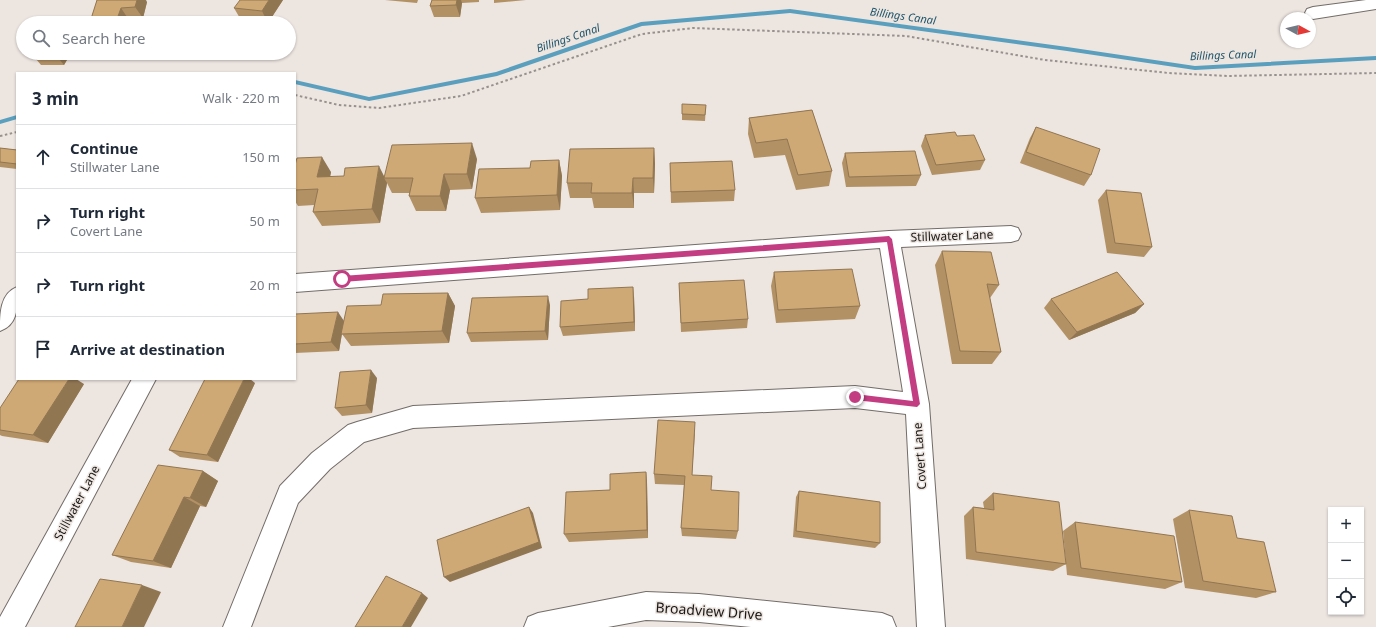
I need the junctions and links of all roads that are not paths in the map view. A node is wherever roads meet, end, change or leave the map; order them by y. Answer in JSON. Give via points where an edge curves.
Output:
{"nodes":[{"id":1,"x":1376,"y":4,"type":"edge"},
{"id":2,"x":1316,"y":12,"type":"edge"},
{"id":3,"x":1011,"y":234,"type":"dead end"},
{"id":4,"x":889,"y":239,"type":"junction"},
{"id":5,"x":296,"y":282,"type":"edge"},
{"id":6,"x":16,"y":297,"type":"edge"},
{"id":7,"x":0,"y":321,"type":"edge"},
{"id":8,"x":143,"y":380,"type":"edge"},
{"id":9,"x":917,"y":404,"type":"junction"},
{"id":10,"x":10,"y":627,"type":"edge"},
{"id":11,"x":237,"y":627,"type":"edge"},
{"id":12,"x":538,"y":627,"type":"edge"},
{"id":13,"x":882,"y":627,"type":"edge"},
{"id":14,"x":931,"y":627,"type":"edge"}],
"edges":[{"from":1,"to":2,"type":"street"},
{"from":3,"to":4,"type":"street","name":"Stillwater Lane"},
{"from":4,"to":5,"type":"street","name":"Stillwater Lane"},
{"from":4,"to":9,"type":"street","name":"Covert Lane"},
{"from":6,"to":7,"type":"street"},
{"from":8,"to":10,"type":"street","name":"Stillwater Lane"},
{"from":9,"to":11,"type":"street","via":[[855,397],[413,417],[357,433],[321,461],[289,496]]},
{"from":9,"to":14,"type":"street","name":"Covert Lane"},
{"from":12,"to":13,"type":"street","name":"Broadview Drive","via":[[646,606],[699,608]]}]}
